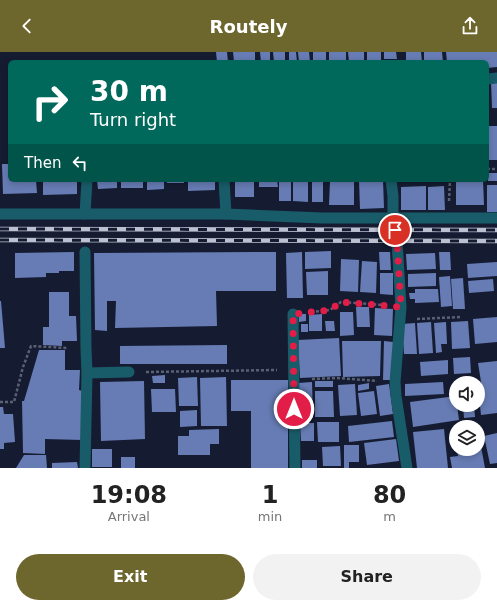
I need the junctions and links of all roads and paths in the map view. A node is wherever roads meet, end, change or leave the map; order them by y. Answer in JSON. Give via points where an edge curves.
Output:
{"nodes":[{"id":1,"x":87,"y":182,"type":"edge"},
{"id":2,"x":224,"y":182,"type":"edge"},
{"id":3,"x":391,"y":182,"type":"edge"},
{"id":4,"x":0,"y":214,"type":"edge"},
{"id":5,"x":85,"y":214,"type":"junction"},
{"id":6,"x":226,"y":214,"type":"junction"},
{"id":7,"x":393,"y":218,"type":"junction"},
{"id":8,"x":497,"y":218,"type":"edge"},
{"id":9,"x":85,"y":252,"type":"dead end"},
{"id":10,"x":401,"y":307,"type":"junction"},
{"id":11,"x":293,"y":314,"type":"joint"},
{"id":12,"x":461,"y":317,"type":"dead end"},
{"id":13,"x":401,"y":319,"type":"junction"},
{"id":14,"x":86,"y":349,"type":"junction"},
{"id":15,"x":129,"y":372,"type":"joint"},
{"id":16,"x":87,"y":373,"type":"junction"},
{"id":17,"x":293,"y":375,"type":"junction"},
{"id":18,"x":395,"y":382,"type":"junction"},
{"id":19,"x":0,"y":402,"type":"edge"},
{"id":20,"x":85,"y":468,"type":"edge"},
{"id":21,"x":294,"y":468,"type":"edge"},
{"id":22,"x":408,"y":468,"type":"edge"}],
"edges":[{"from":1,"to":5,"type":"street"},
{"from":2,"to":6,"type":"street"},
{"from":3,"to":7,"type":"street"},
{"from":4,"to":5,"type":"street"},
{"from":5,"to":6,"type":"street"},
{"from":6,"to":7,"type":"street"},
{"from":7,"to":8,"type":"street"},
{"from":7,"to":10,"type":"street"},
{"from":9,"to":14,"type":"street"},
{"from":10,"to":11,"type":"path","via":[[341,302],[330,310]]},
{"from":10,"to":13,"type":"street"},
{"from":11,"to":17,"type":"street"},
{"from":12,"to":13,"type":"path"},
{"from":13,"to":18,"type":"street"},
{"from":14,"to":16,"type":"street"},
{"from":14,"to":19,"type":"path","via":[[31,346],[14,402]]},
{"from":15,"to":16,"type":"street"},
{"from":15,"to":17,"type":"path"},
{"from":16,"to":20,"type":"street"},
{"from":17,"to":18,"type":"path"},
{"from":17,"to":21,"type":"street"},
{"from":18,"to":22,"type":"street"}]}
